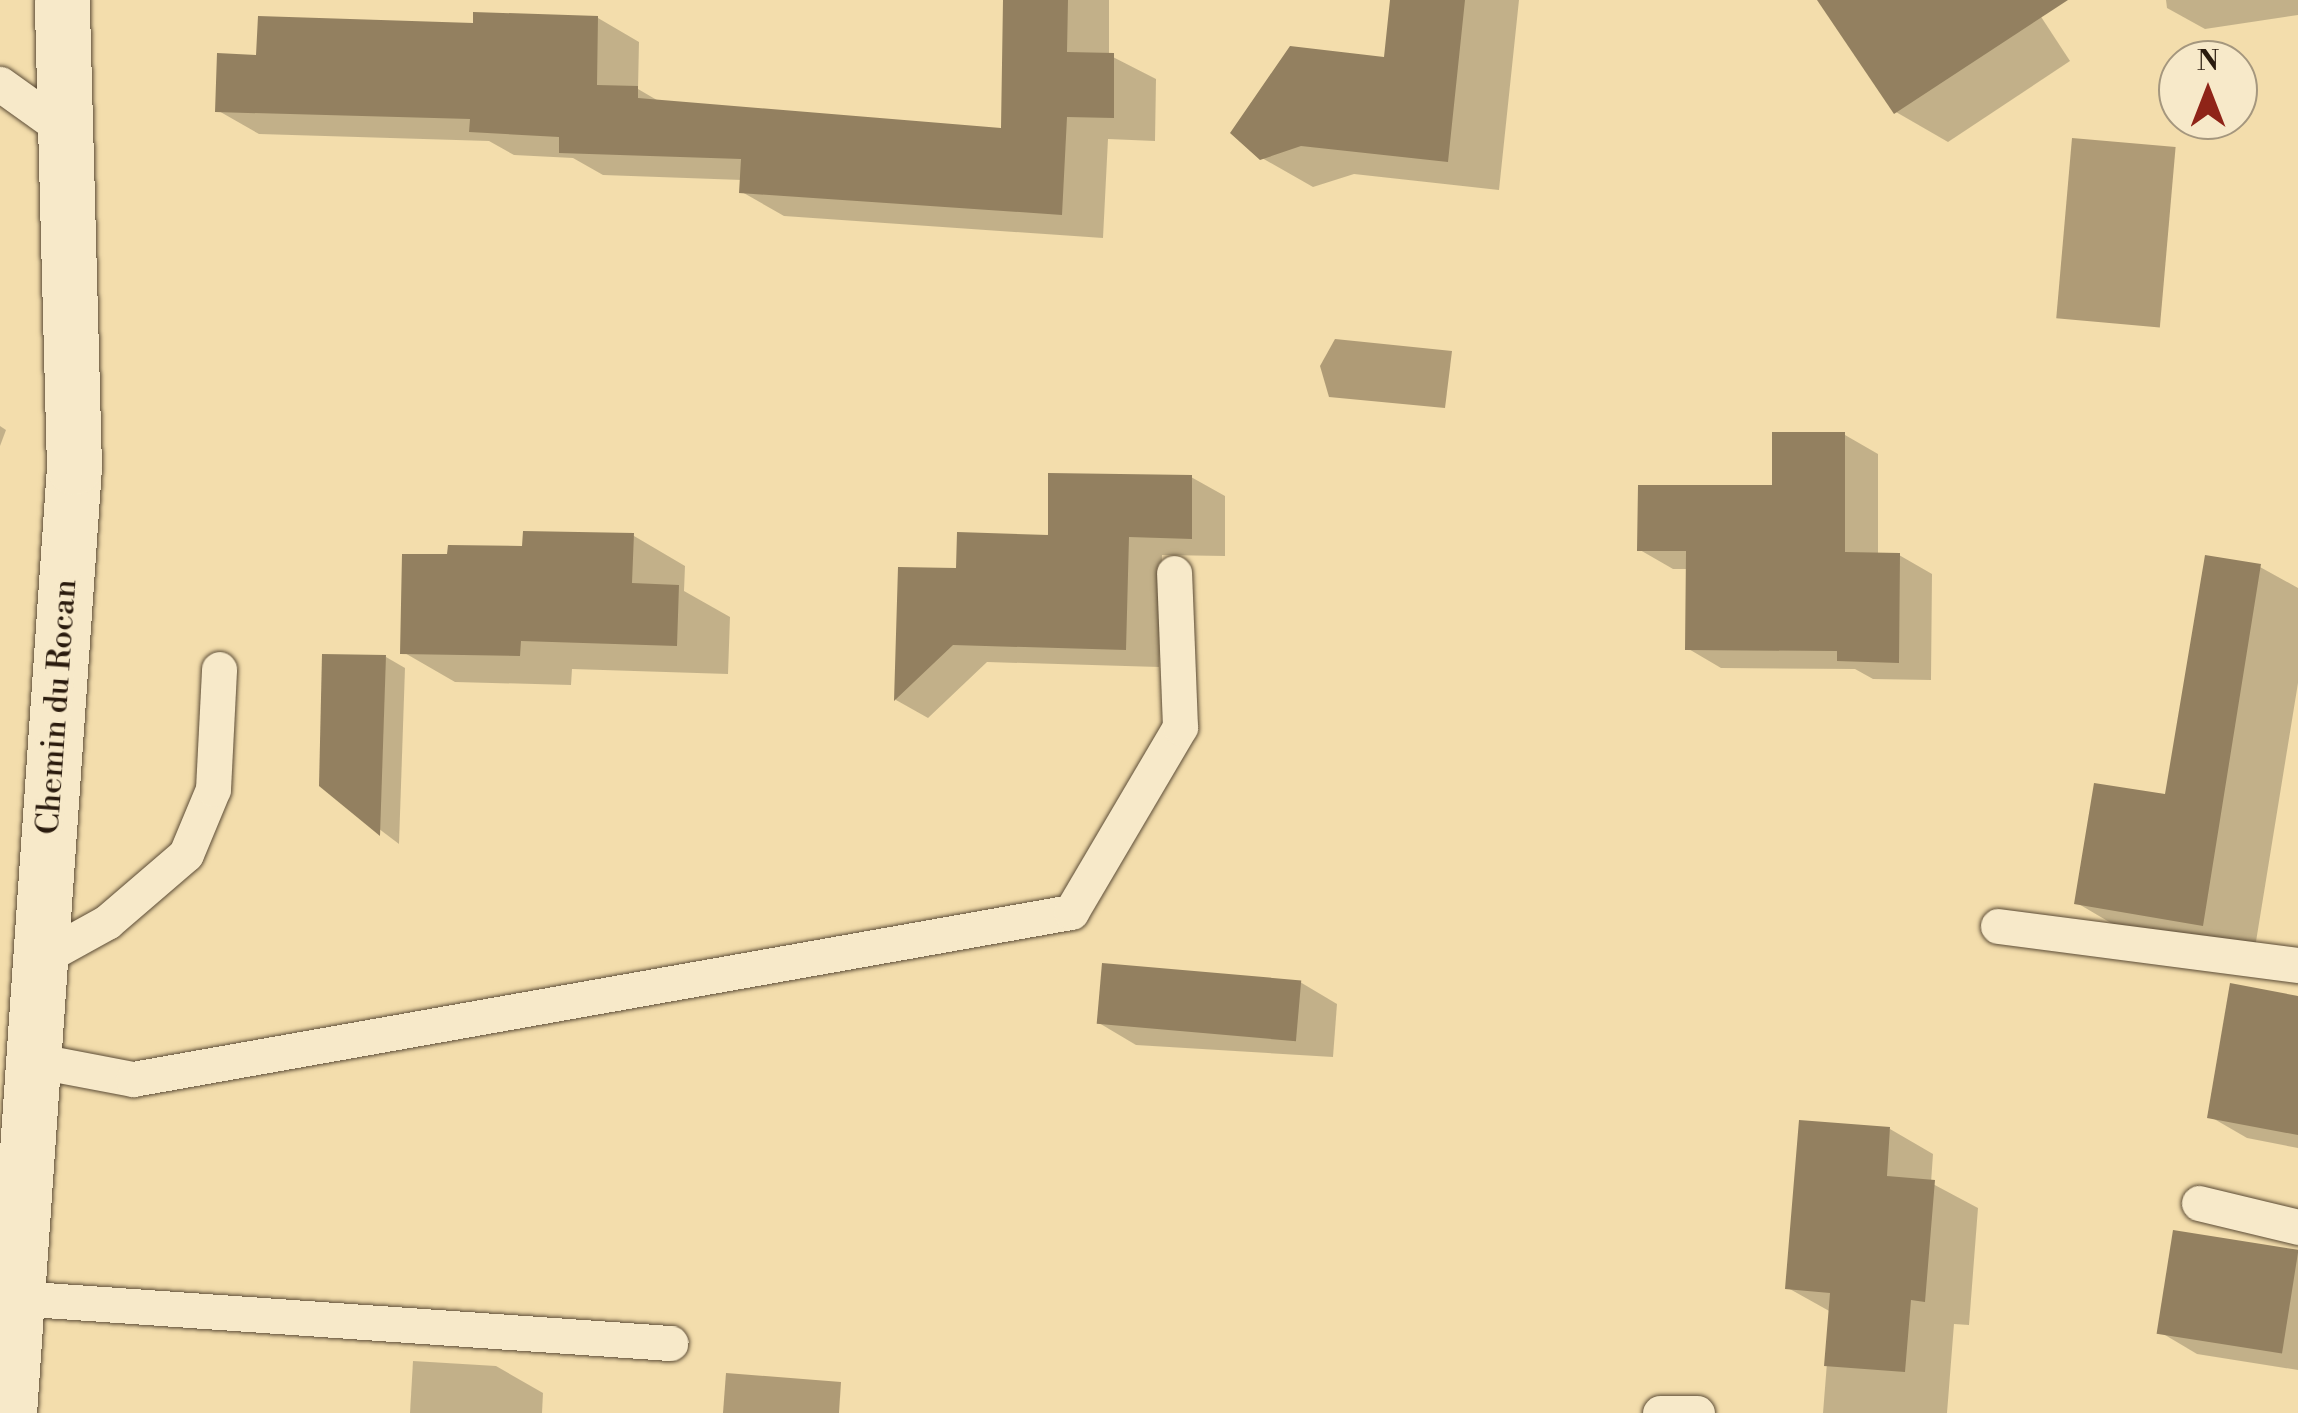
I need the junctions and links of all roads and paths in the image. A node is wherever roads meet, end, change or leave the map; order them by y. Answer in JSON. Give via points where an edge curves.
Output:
{"nodes":[{"id":1,"x":62,"y":0,"type":"edge"},
{"id":2,"x":0,"y":84,"type":"edge"},
{"id":3,"x":66,"y":131,"type":"junction"},
{"id":4,"x":1174,"y":573,"type":"dead end"},
{"id":5,"x":219,"y":669,"type":"dead end"},
{"id":6,"x":1998,"y":926,"type":"dead end"},
{"id":7,"x":40,"y":959,"type":"junction"},
{"id":8,"x":2298,"y":965,"type":"edge"},
{"id":9,"x":32,"y":1060,"type":"junction"},
{"id":10,"x":2199,"y":1203,"type":"dead end"},
{"id":11,"x":2298,"y":1227,"type":"edge"},
{"id":12,"x":16,"y":1298,"type":"junction"},
{"id":13,"x":670,"y":1343,"type":"dead end"},
{"id":14,"x":9,"y":1413,"type":"edge"},
{"id":15,"x":1660,"y":1413,"type":"edge"},
{"id":16,"x":1696,"y":1413,"type":"edge"}],
"edges":[{"from":1,"to":3,"type":"street","name":"Chemin du Rocan"},
{"from":2,"to":3,"type":"lane"},
{"from":3,"to":7,"type":"street","name":"Chemin du Rocan","via":[[74,467]]},
{"from":4,"to":9,"type":"lane","via":[[1180,726],[1071,912],[133,1079]]},
{"from":5,"to":7,"type":"lane","via":[[213,789],[186,854],[107,922]]},
{"from":6,"to":8,"type":"lane"},
{"from":7,"to":9,"type":"street","name":"Chemin du Rocan"},
{"from":9,"to":12,"type":"street","name":"Chemin du Rocan"},
{"from":10,"to":11,"type":"lane"},
{"from":12,"to":13,"type":"lane"},
{"from":12,"to":14,"type":"street","name":"Chemin du Rocan"},
{"from":15,"to":16,"type":"lane"}]}
